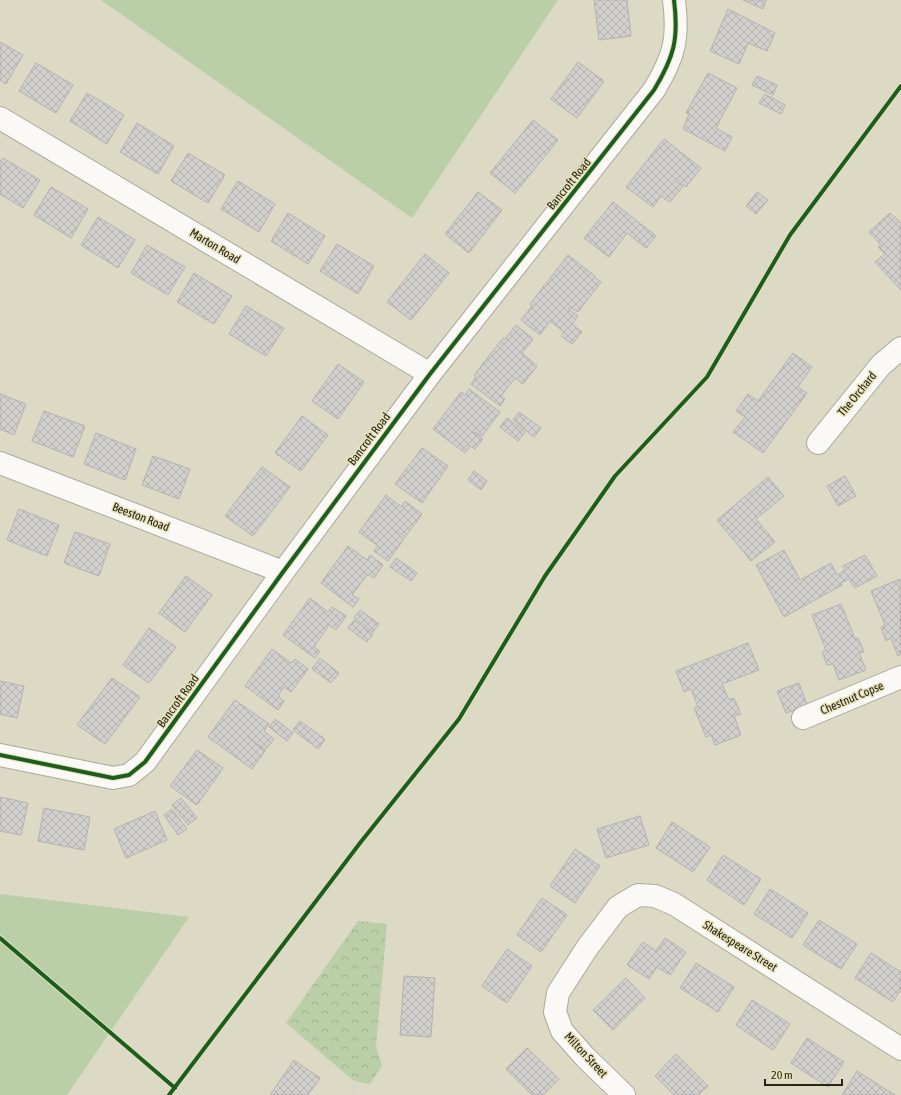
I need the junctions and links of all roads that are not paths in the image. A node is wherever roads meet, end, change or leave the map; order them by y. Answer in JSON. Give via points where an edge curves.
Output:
{"nodes":[{"id":1,"x":674,"y":0,"type":"edge"},
{"id":2,"x":0,"y":118,"type":"edge"},
{"id":3,"x":901,"y":348,"type":"edge"},
{"id":4,"x":430,"y":374,"type":"junction"},
{"id":5,"x":818,"y":444,"type":"dead end"},
{"id":6,"x":0,"y":463,"type":"edge"},
{"id":7,"x":283,"y":572,"type":"junction"},
{"id":8,"x":901,"y":677,"type":"edge"},
{"id":9,"x":803,"y":718,"type":"dead end"},
{"id":10,"x":0,"y":756,"type":"edge"},
{"id":11,"x":587,"y":948,"type":"joint"},
{"id":12,"x":901,"y":1049,"type":"edge"},
{"id":13,"x":624,"y":1095,"type":"edge"}],
"edges":[{"from":1,"to":4,"type":"street","name":"Bancroft Road","via":[[674,48],[667,69],[654,90]]},
{"from":2,"to":4,"type":"street","name":"Marton Road"},
{"from":3,"to":5,"type":"street","name":"The Orchard","via":[[881,365]]},
{"from":4,"to":7,"type":"street","name":"Bancroft Road"},
{"from":6,"to":7,"type":"street","name":"Beeston Road"},
{"from":7,"to":10,"type":"street","name":"Bancroft Road","via":[[136,772],[122,777],[103,777]]},
{"from":8,"to":9,"type":"street","name":"Chestnut Copse"},
{"from":11,"to":12,"type":"street","name":"Shakespeare Street","via":[[618,907],[638,895],[655,896],[674,904]]},
{"from":11,"to":13,"type":"street","name":"Milton Street","via":[[558,993],[554,1012],[562,1031]]}]}
